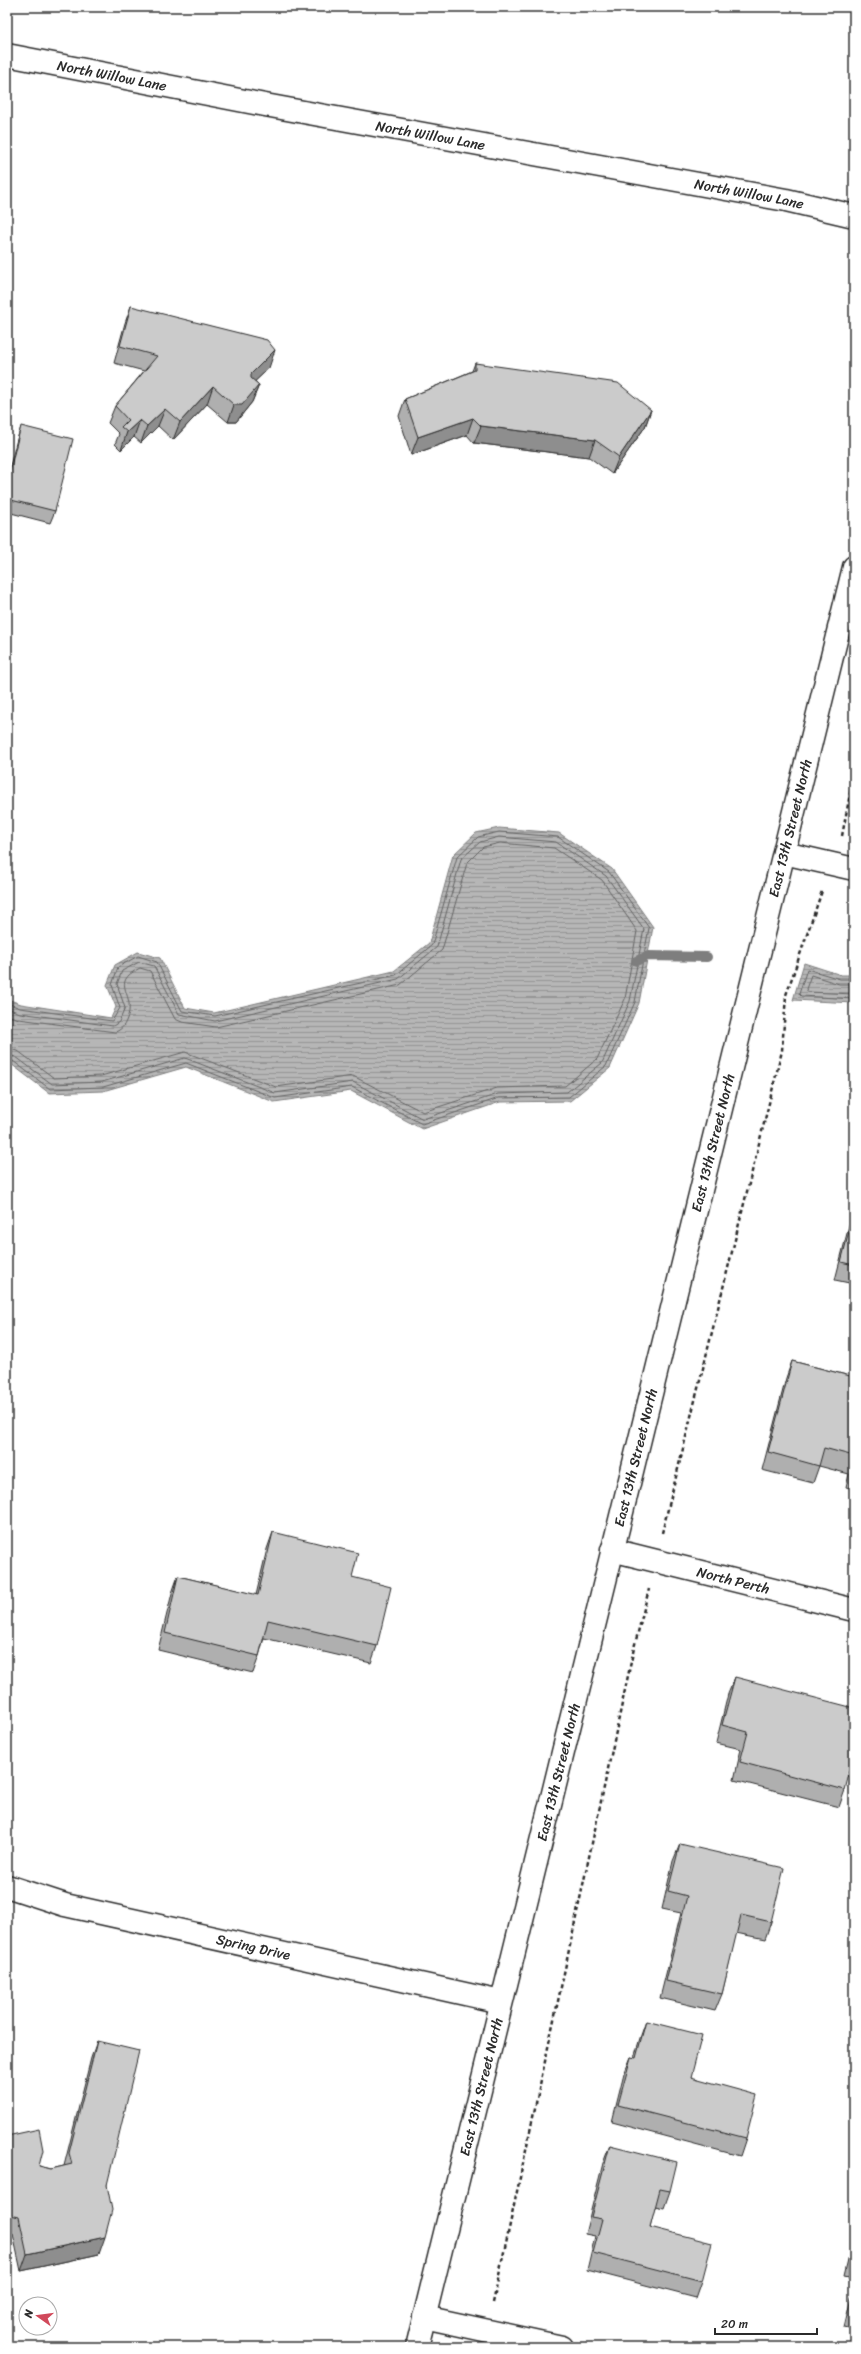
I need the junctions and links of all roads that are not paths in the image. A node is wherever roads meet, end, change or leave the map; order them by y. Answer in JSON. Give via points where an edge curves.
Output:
{"nodes":[{"id":1,"x":7,"y":55,"type":"edge"},
{"id":2,"x":854,"y":216,"type":"edge"},
{"id":3,"x":854,"y":567,"type":"edge"},
{"id":4,"x":784,"y":853,"type":"junction"},
{"id":5,"x":854,"y":869,"type":"edge"},
{"id":6,"x":612,"y":1550,"type":"junction"},
{"id":7,"x":854,"y":1610,"type":"edge"},
{"id":8,"x":7,"y":1886,"type":"edge"},
{"id":9,"x":501,"y":2002,"type":"junction"},
{"id":10,"x":424,"y":2317,"type":"junction"},
{"id":11,"x":417,"y":2347,"type":"edge"},
{"id":12,"x":562,"y":2347,"type":"edge"}],
"edges":[{"from":1,"to":2,"type":"street","name":"North Willow Lane","via":[[786,200]]},
{"from":3,"to":4,"type":"street","name":"East 13th Street North"},
{"from":4,"to":5,"type":"street"},
{"from":4,"to":6,"type":"street","name":"East 13th Street North"},
{"from":6,"to":7,"type":"street","name":"North Perth"},
{"from":6,"to":9,"type":"street","name":"East 13th Street North"},
{"from":8,"to":9,"type":"street","name":"Spring Drive","via":[[65,1905]]},
{"from":9,"to":10,"type":"street","name":"East 13th Street North"},
{"from":10,"to":11,"type":"street","name":"East 13th Street North"},
{"from":10,"to":12,"type":"street"}]}
